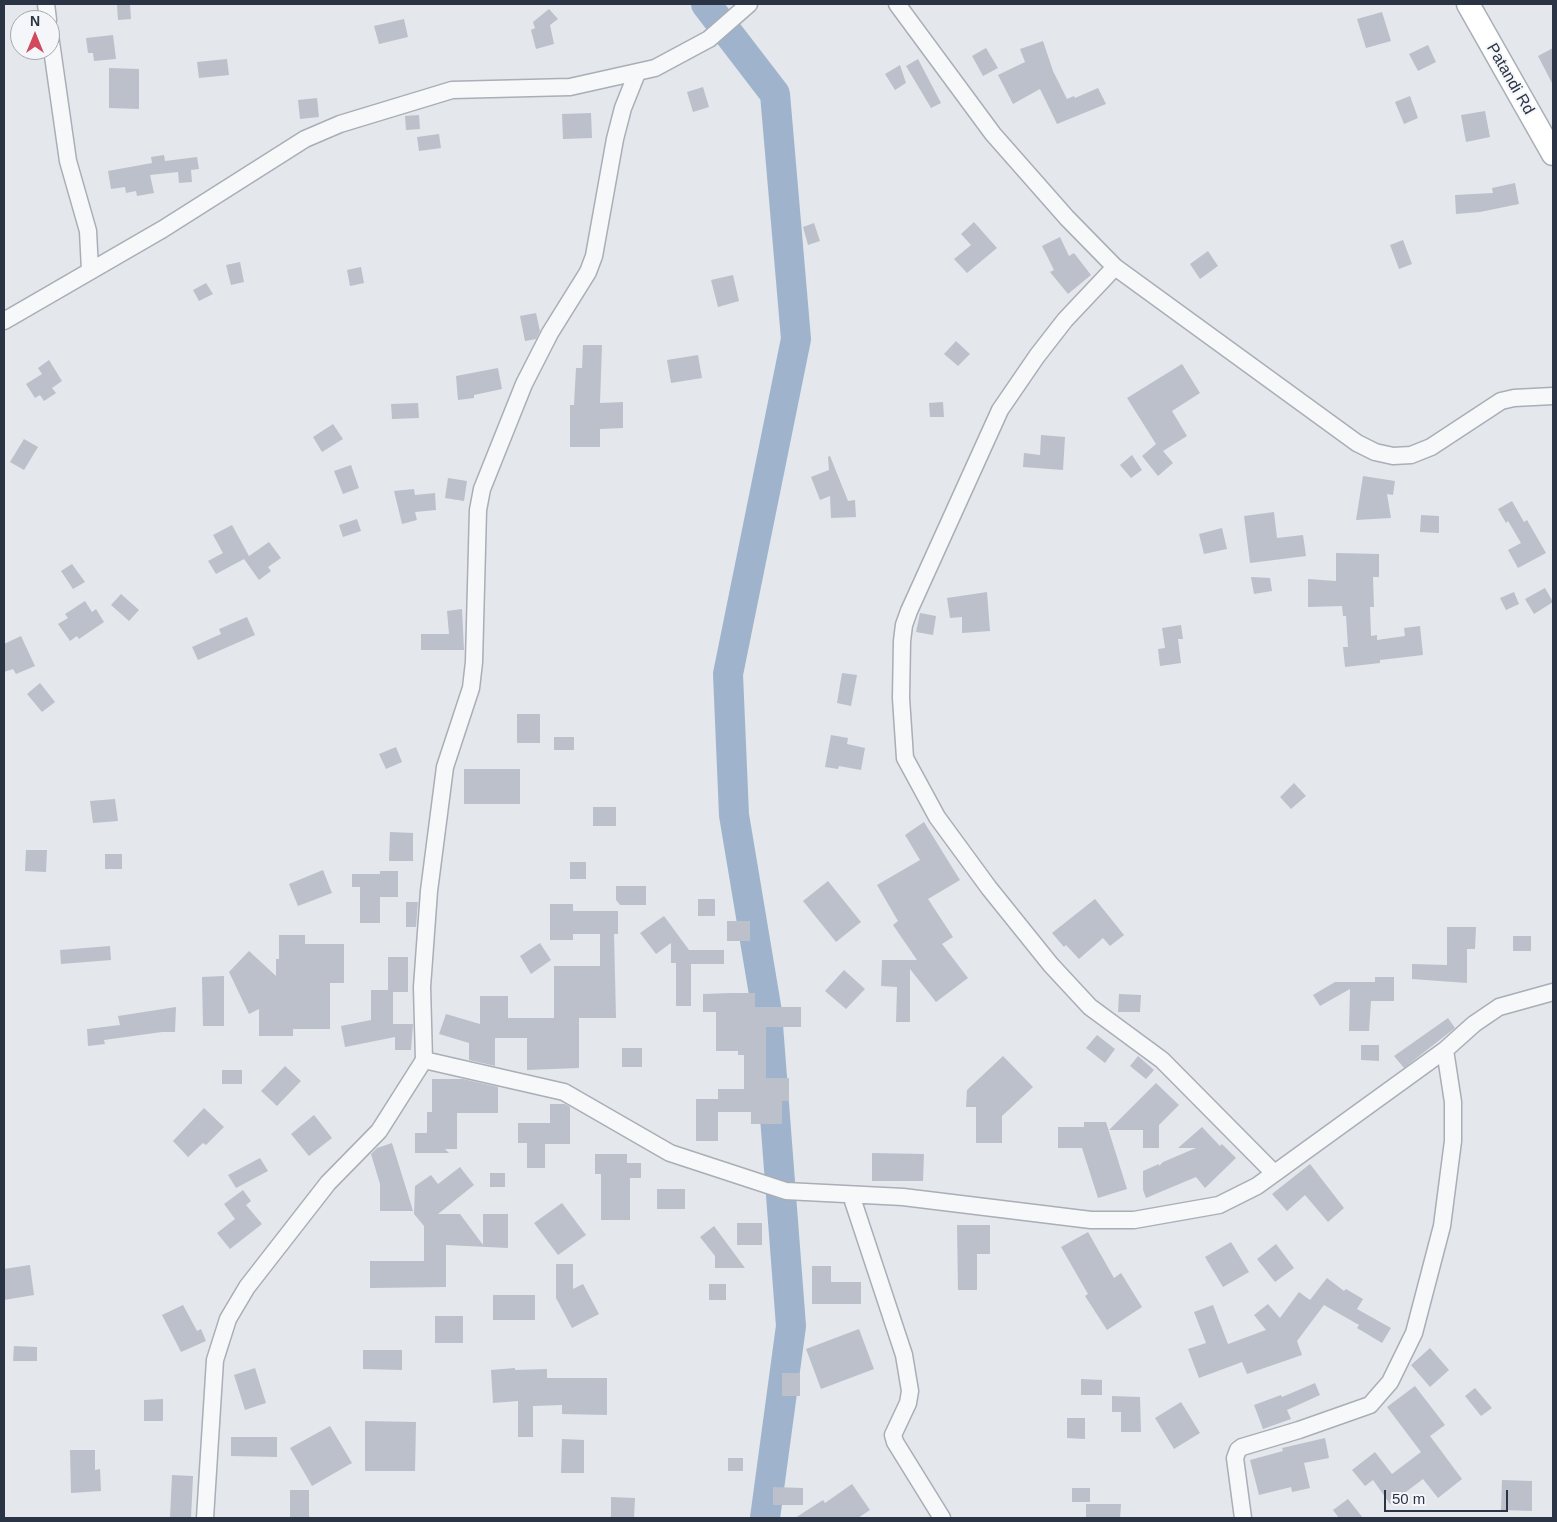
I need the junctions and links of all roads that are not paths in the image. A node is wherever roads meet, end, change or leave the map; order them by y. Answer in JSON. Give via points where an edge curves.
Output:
{"nodes":[{"id":1,"x":749,"y":4,"type":"edge"},
{"id":2,"x":897,"y":4,"type":"edge"},
{"id":3,"x":1468,"y":4,"type":"edge"},
{"id":4,"x":54,"y":60,"type":"edge"},
{"id":5,"x":637,"y":73,"type":"junction"},
{"id":6,"x":1553,"y":154,"type":"edge"},
{"id":7,"x":1115,"y":267,"type":"junction"},
{"id":8,"x":90,"y":270,"type":"junction"},
{"id":9,"x":4,"y":321,"type":"edge"},
{"id":10,"x":1553,"y":396,"type":"edge"},
{"id":11,"x":1553,"y":992,"type":"edge"},
{"id":12,"x":1446,"y":1050,"type":"junction"},
{"id":13,"x":424,"y":1060,"type":"junction"},
{"id":14,"x":1274,"y":1173,"type":"junction"},
{"id":15,"x":851,"y":1195,"type":"junction"},
{"id":16,"x":205,"y":1518,"type":"edge"},
{"id":17,"x":942,"y":1518,"type":"edge"},
{"id":18,"x":1243,"y":1518,"type":"edge"}],
"edges":[{"from":1,"to":5,"type":"street","via":[[709,39],[670,62]]},
{"from":2,"to":7,"type":"street","via":[[993,134]]},
{"from":3,"to":6,"type":"street","name":"Patandi Rd"},
{"from":4,"to":8,"type":"street","via":[[68,161],[88,231]]},
{"from":5,"to":8,"type":"street","via":[[570,87],[452,90],[340,124],[305,139],[163,229]]},
{"from":5,"to":13,"type":"street","via":[[615,139],[594,256],[524,384],[482,488],[478,510],[471,688],[445,767],[429,891],[422,987]]},
{"from":7,"to":10,"type":"street","via":[[1357,443],[1375,452],[1411,455],[1431,447],[1501,401]]},
{"from":7,"to":14,"type":"street","via":[[1065,320],[1000,410],[908,612],[902,641],[905,758],[937,817],[1051,965],[1090,1007],[1162,1060]]},
{"from":8,"to":9,"type":"street"},
{"from":11,"to":12,"type":"street","via":[[1499,1007],[1474,1024]]},
{"from":12,"to":14,"type":"street"},
{"from":12,"to":18,"type":"street","via":[[1454,1141],[1442,1226],[1414,1333],[1390,1382],[1370,1405],[1238,1450],[1235,1458]]},
{"from":13,"to":15,"type":"street","via":[[564,1092],[670,1153],[765,1186],[786,1191]]},
{"from":13,"to":16,"type":"street","via":[[379,1131],[328,1183],[247,1287],[228,1319],[215,1360]]},
{"from":14,"to":15,"type":"street","via":[[1257,1186],[1219,1205],[1134,1220],[1091,1220],[903,1197]]},
{"from":15,"to":17,"type":"street","via":[[904,1355],[910,1391],[893,1435]]}]}
